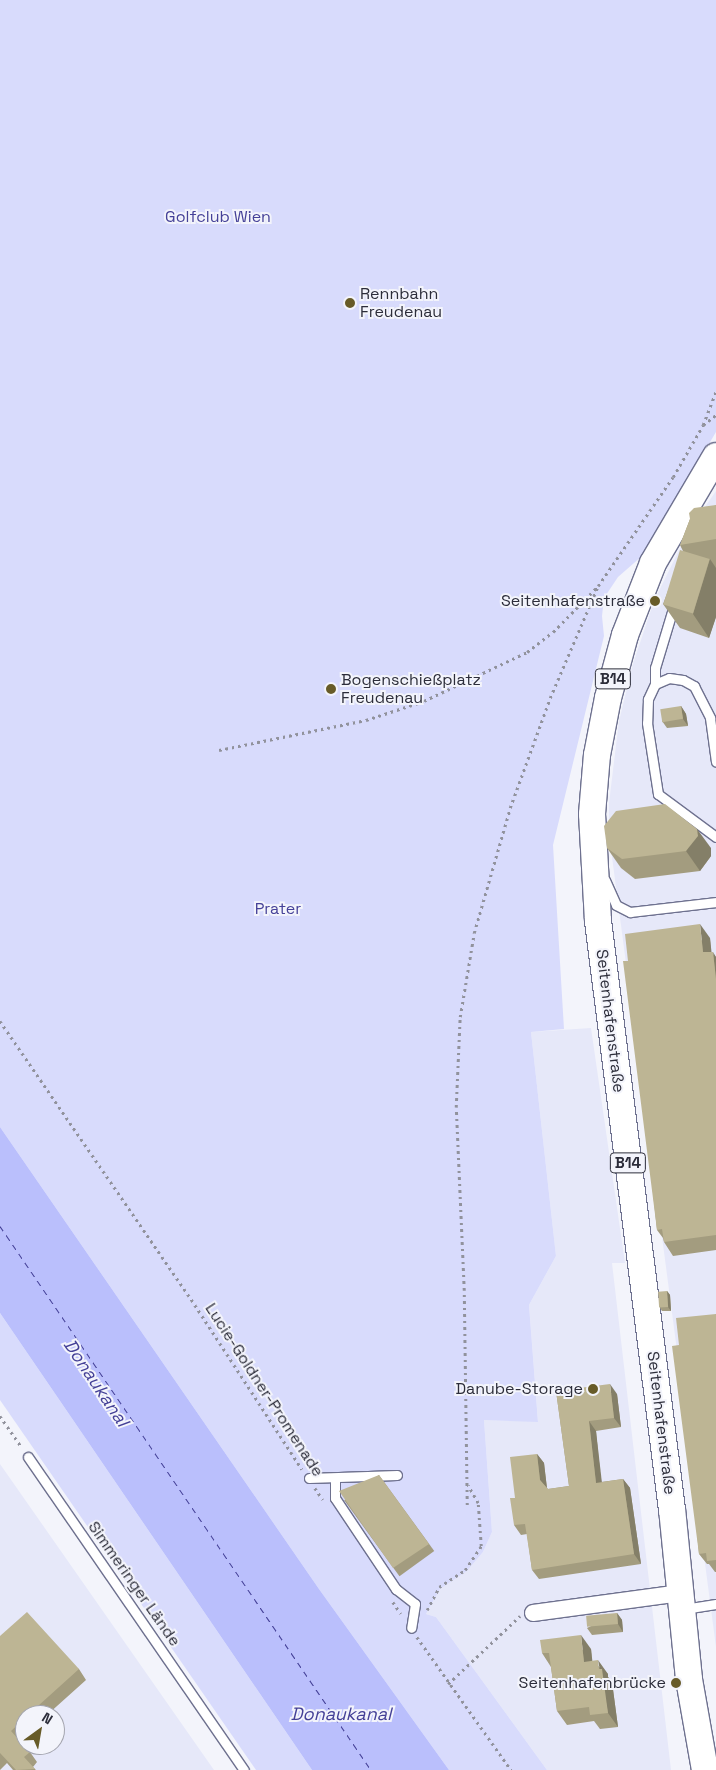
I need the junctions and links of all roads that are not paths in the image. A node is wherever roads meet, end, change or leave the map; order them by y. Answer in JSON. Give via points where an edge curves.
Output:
{"nodes":[{"id":1,"x":716,"y":456,"type":"edge"},
{"id":2,"x":678,"y":594,"type":"edge"},
{"id":3,"x":655,"y":684,"type":"junction"},
{"id":4,"x":716,"y":762,"type":"edge"},
{"id":5,"x":594,"y":788,"type":"junction"},
{"id":6,"x":716,"y":837,"type":"edge"},
{"id":7,"x":716,"y":902,"type":"edge"},
{"id":8,"x":28,"y":1457,"type":"road end"},
{"id":9,"x":397,"y":1475,"type":"dead end"},
{"id":10,"x":309,"y":1478,"type":"road end"},
{"id":11,"x":334,"y":1479,"type":"junction"},
{"id":12,"x":682,"y":1601,"type":"junction"},
{"id":13,"x":716,"y":1604,"type":"edge"},
{"id":14,"x":533,"y":1613,"type":"road end"},
{"id":15,"x":410,"y":1628,"type":"road end"},
{"id":16,"x":244,"y":1770,"type":"edge"},
{"id":17,"x":706,"y":1770,"type":"edge"}],
"edges":[{"from":1,"to":5,"type":"main road","name":"Seitenhafenstraße","number":"B14","via":[[653,563],[625,635],[608,698]]},
{"from":2,"to":3,"type":"lane","via":[[655,668]]},
{"from":3,"to":4,"type":"lane","via":[[669,678],[694,686],[710,718]]},
{"from":3,"to":6,"type":"lane","via":[[648,698],[648,723],[658,794]]},
{"from":5,"to":7,"type":"lane","via":[[600,820],[603,876],[616,905],[630,912]]},
{"from":5,"to":12,"type":"main road","name":"Seitenhafenstraße","number":"B14","via":[[592,814],[598,921]]},
{"from":8,"to":16,"type":"lane","name":"Simmeringer Lände"},
{"from":9,"to":11,"type":"lane"},
{"from":10,"to":11,"type":"lane"},
{"from":11,"to":15,"type":"lane","via":[[335,1498],[396,1589],[416,1604]]},
{"from":12,"to":13,"type":"lane"},
{"from":12,"to":14,"type":"street"},
{"from":12,"to":17,"type":"main road","name":"Seitenhafenstraße","number":"B14","via":[[690,1688]]}]}
